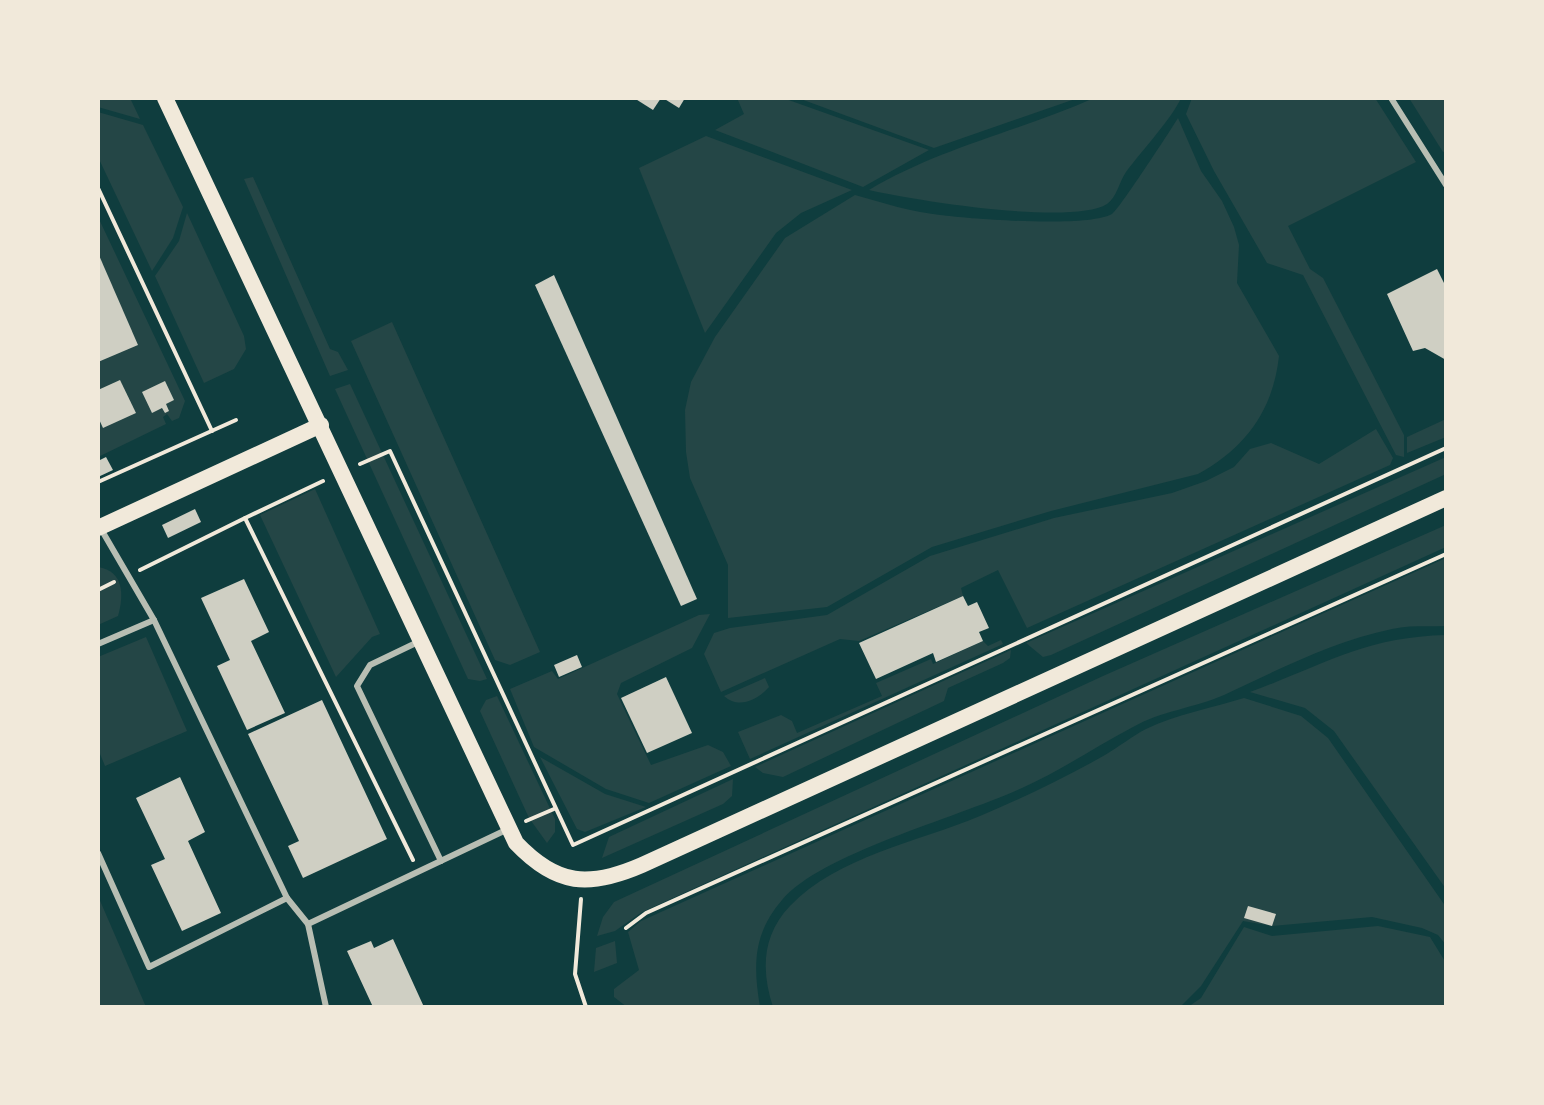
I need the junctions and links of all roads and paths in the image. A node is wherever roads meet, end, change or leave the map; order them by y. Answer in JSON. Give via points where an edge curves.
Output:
{"nodes":[{"id":1,"x":165,"y":98,"type":"edge"},
{"id":2,"x":1391,"y":98,"type":"edge"},
{"id":3,"x":1446,"y":185,"type":"edge"},
{"id":4,"x":98,"y":188,"type":"edge"},
{"id":5,"x":236,"y":420,"type":"dead end"},
{"id":6,"x":321,"y":425,"type":"junction"},
{"id":7,"x":212,"y":431,"type":"junction"},
{"id":8,"x":1446,"y":448,"type":"edge"},
{"id":9,"x":343,"y":471,"type":"junction"},
{"id":10,"x":98,"y":482,"type":"edge"},
{"id":11,"x":1446,"y":498,"type":"edge"},
{"id":12,"x":245,"y":518,"type":"junction"},
{"id":13,"x":99,"y":528,"type":"edge"},
{"id":14,"x":1446,"y":554,"type":"edge"},
{"id":15,"x":127,"y":577,"type":"junction"},
{"id":16,"x":154,"y":620,"type":"junction"},
{"id":17,"x":422,"y":641,"type":"junction"},
{"id":18,"x":98,"y":644,"type":"edge"},
{"id":19,"x":556,"y":809,"type":"junction"},
{"id":20,"x":512,"y":836,"type":"junction"},
{"id":21,"x":98,"y":853,"type":"edge"},
{"id":22,"x":441,"y":861,"type":"junction"},
{"id":23,"x":418,"y":872,"type":"junction"},
{"id":24,"x":582,"y":881,"type":"junction"},
{"id":25,"x":287,"y":898,"type":"junction"},
{"id":26,"x":308,"y":924,"type":"junction"},
{"id":27,"x":626,"y":928,"type":"dead end"},
{"id":28,"x":326,"y":1007,"type":"edge"},
{"id":29,"x":586,"y":1007,"type":"edge"}],
"edges":[{"from":1,"to":6,"type":"main road"},
{"from":2,"to":3,"type":"lane"},
{"from":4,"to":7,"type":"path"},
{"from":5,"to":7,"type":"path"},
{"from":6,"to":9,"type":"main road"},
{"from":6,"to":13,"type":"main road"},
{"from":7,"to":10,"type":"path"},
{"from":8,"to":19,"type":"path","via":[[573,845]]},
{"from":9,"to":12,"type":"path"},
{"from":9,"to":17,"type":"main road"},
{"from":9,"to":19,"type":"path","via":[[390,451]]},
{"from":11,"to":24,"type":"main road","via":[[642,865]]},
{"from":12,"to":15,"type":"path"},
{"from":12,"to":23,"type":"path"},
{"from":13,"to":15,"type":"lane"},
{"from":14,"to":27,"type":"path","via":[[660,907]]},
{"from":15,"to":16,"type":"lane"},
{"from":16,"to":18,"type":"lane"},
{"from":16,"to":25,"type":"lane"},
{"from":17,"to":20,"type":"main road"},
{"from":17,"to":22,"type":"lane","via":[[370,665],[357,686]]},
{"from":19,"to":20,"type":"path"},
{"from":20,"to":22,"type":"lane"},
{"from":20,"to":24,"type":"main road","via":[[548,871]]},
{"from":21,"to":25,"type":"lane","via":[[149,967]]},
{"from":22,"to":23,"type":"lane"},
{"from":23,"to":26,"type":"lane"},
{"from":24,"to":29,"type":"path","via":[[575,974]]},
{"from":25,"to":26,"type":"lane"},
{"from":26,"to":28,"type":"lane"}]}
